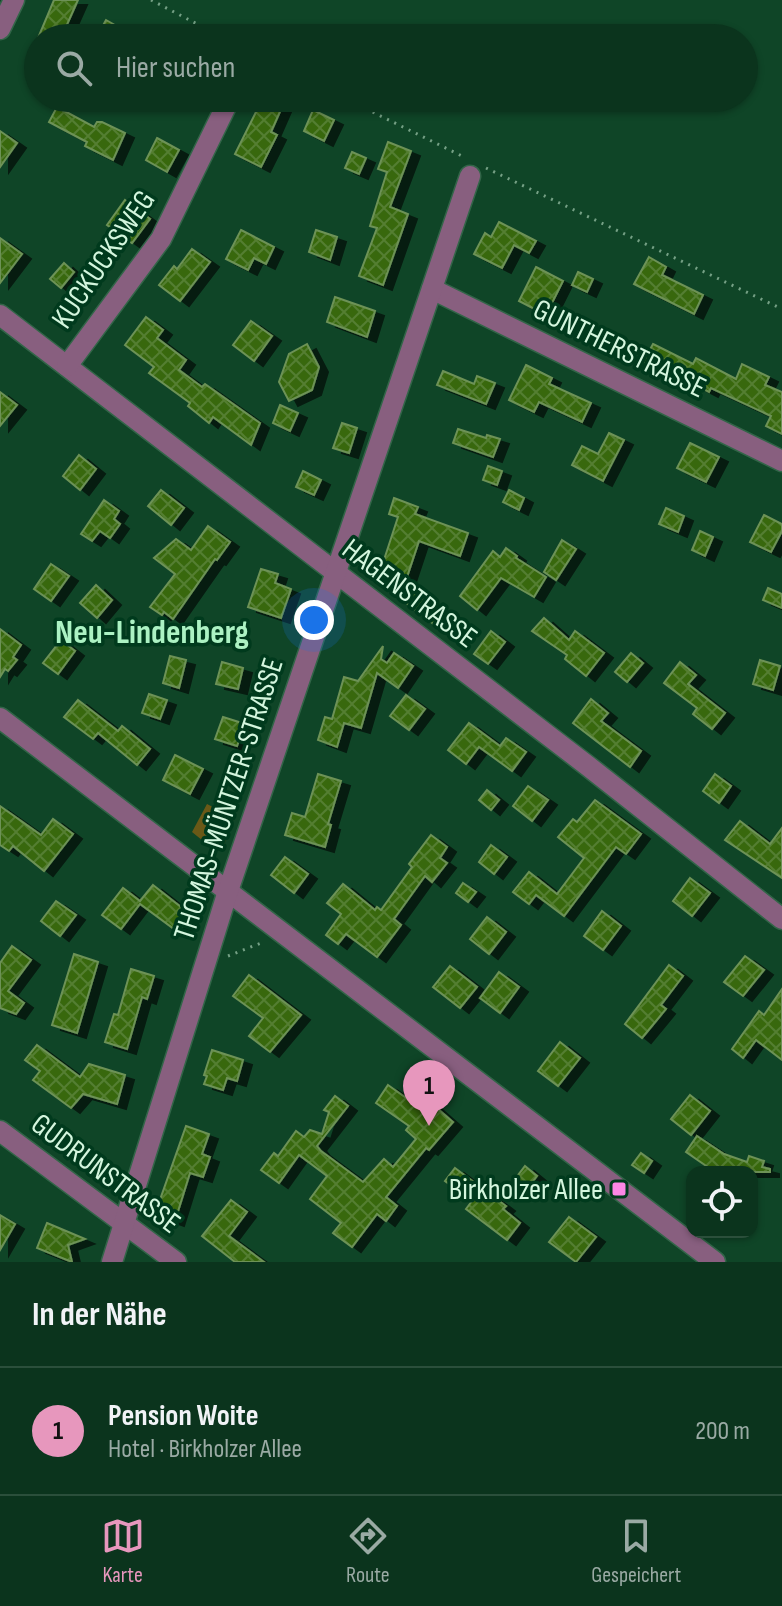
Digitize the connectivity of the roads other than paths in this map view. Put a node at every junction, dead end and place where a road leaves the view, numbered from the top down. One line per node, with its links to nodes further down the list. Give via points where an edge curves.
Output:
1 (14, 0): 2 (street)
2 (0, 29)
3 (223, 112): 7 (street, KUCKUCKSWEG, via 161,239)
4 (470, 176): 5 (street, THOMAS-MÜNTZER-STRASSE)
5 (432, 289): 8 (street, GUNTHERSTRASSE); 9 (street, THOMAS-MÜNTZER-STRASSE)
6 (0, 315): 7 (street, HAGENSTRASSE)
7 (67, 366): 9 (street, HAGENSTRASSE)
8 (782, 461)
9 (335, 573): 11 (street, THOMAS-MÜNTZER-STRASSE); 12 (street, HAGENSTRASSE)
10 (0, 718): 11 (street)
11 (228, 891): 14 (street, THOMAS-MÜNTZER-STRASSE); 17 (street)
12 (782, 919)
13 (0, 1131): 14 (street, GUDRUNSTRASSE)
14 (125, 1224): 15 (street, THOMAS-MÜNTZER-STRASSE); 16 (street, GUDRUNSTRASSE)
15 (112, 1262)
16 (176, 1262)
17 (715, 1262)

